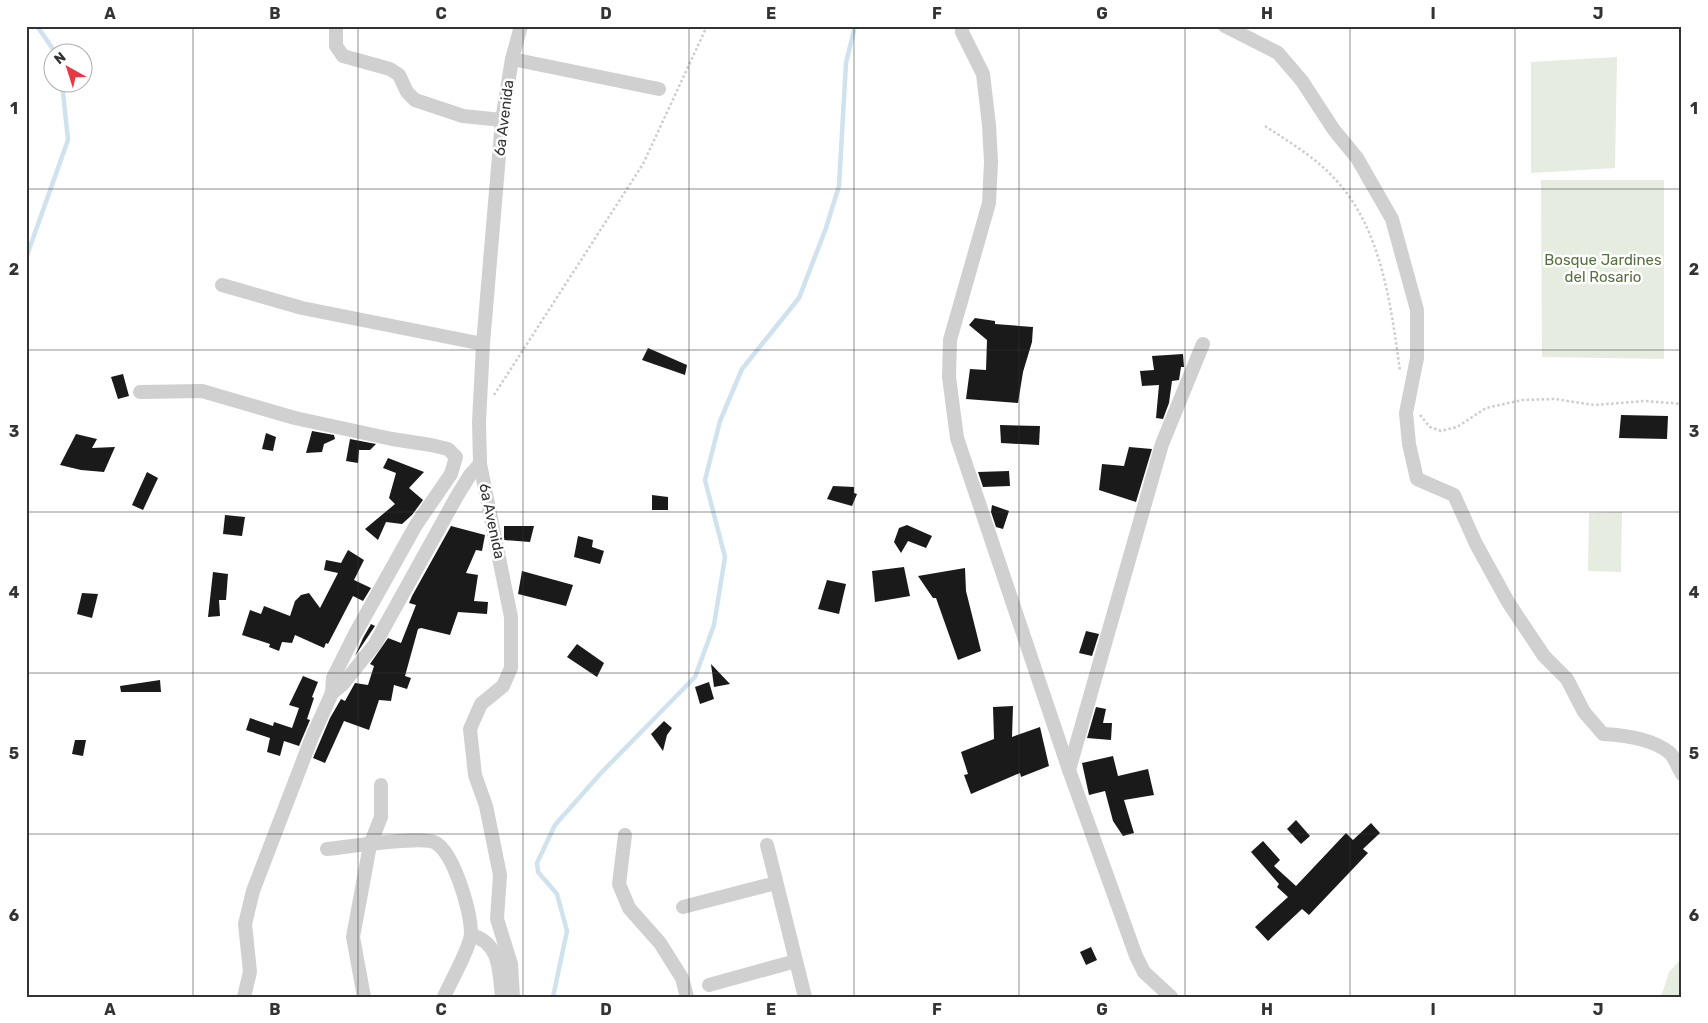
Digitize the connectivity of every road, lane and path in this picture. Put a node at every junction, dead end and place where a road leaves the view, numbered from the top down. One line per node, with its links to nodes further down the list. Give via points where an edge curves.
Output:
1 (336, 26): 8 (street, via 336,46 343,56 390,69 399,75 415,100 463,116)
2 (521, 26): 6 (street, 6a Avenida)
3 (707, 26): 17 (path, via 643,164)
4 (962, 26): 22 (street, via 983,74 989,124 989,203 950,340 952,408 957,438)
5 (1225, 26): 16 (street, via 1278,53 1357,158 1392,218 1417,310 1417,358)
6 (512, 59): 7 (street); 8 (street, 6a Avenida)
7 (659, 89)
8 (502, 120): 11 (street, 6a Avenida)
9 (1265, 126): 13 (path, via 1302,150 1335,179 1362,218 1377,255 1388,296)
10 (222, 285): 11 (street, via 302,308)
11 (483, 344): 17 (street, 6a Avenida)
12 (1203, 344): 22 (street, via 1162,444)
13 (1400, 374)
14 (140, 392): 19 (street, via 202,391 295,418 392,440 431,444 448,449 456,457)
15 (1682, 404): 16 (path, via 1645,401 1594,405 1555,398 1522,400 1486,408 1457,427 1441,431 1430,427 1418,414)
16 (1406, 414): 23 (street, via 1417,479 1454,495 1508,602 1544,656 1567,679 1584,712 1603,734 1627,736 1671,754)
17 (480, 417): 18 (street, 6a Avenida)
18 (480, 464): 20 (street); 38 (street, 6a Avenida, via 511,617 511,668 503,686 481,704 470,729 475,775 486,806 500,875 497,919 511,964)
19 (451, 474): 20 (street); 21 (street, via 416,525 360,626 333,678)
20 (470, 475): 21 (street, via 375,644)
21 (332, 693): 34 (street, via 253,891 245,924 250,972)
22 (1069, 770): 41 (street, via 1136,956 1144,972)
23 (1682, 772)
24 (381, 785): 27 (street, via 380,817)
25 (625, 835): 39 (street, via 619,884 629,908 660,943 682,978)
26 (767, 845): 29 (street)
27 (370, 846): 28 (street); 31 (street, via 420,840 436,843 446,854 463,889); 35 (street, via 353,938)
28 (327, 849)
29 (776, 882): 30 (street); 32 (street)
30 (683, 907)
31 (471, 935): 36 (street); 37 (street, via 483,938 498,962)
32 (796, 961): 33 (street); 40 (street)
33 (708, 985)
34 (244, 997)
35 (364, 997)
36 (444, 997)
37 (502, 997)
38 (513, 997)
39 (687, 997)
40 (805, 997)
41 (1171, 997)

